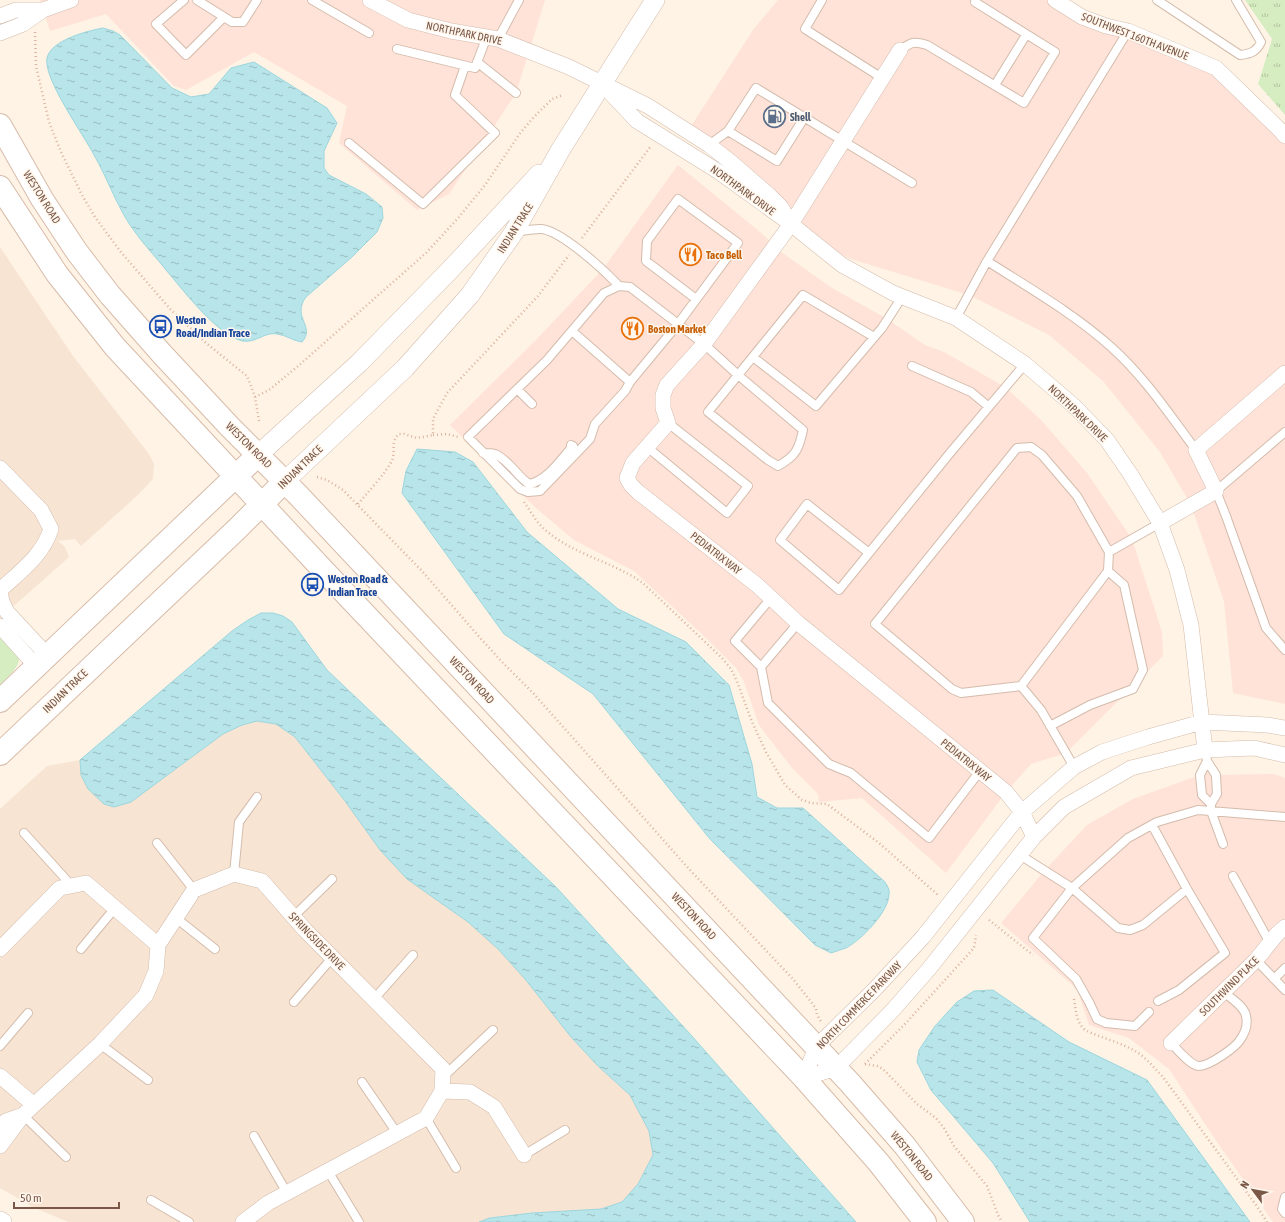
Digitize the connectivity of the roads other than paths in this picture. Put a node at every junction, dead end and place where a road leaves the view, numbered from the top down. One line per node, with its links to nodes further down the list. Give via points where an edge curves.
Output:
1 (71, 0): 15 (street)
2 (184, 0): 17 (lane, via 156,24 186,55)
3 (197, 0): 14 (lane)
4 (257, 0): 17 (lane, via 243,22 232,22)
5 (312, 0): 20 (lane)
6 (370, 0): 22 (street, NORTHPARK DRIVE, via 408,20 451,31)
7 (519, 0): 22 (lane)
8 (655, 0): 28 (street, INDIAN TRACE)
9 (822, 0): 27 (lane, via 804,29)
10 (1157, 0): 11 (lane, via 1240,55 1250,54 1258,49 1261,42)
11 (1236, 0)
12 (1057, 1): 18 (street, SOUTHWEST 160TH AVENUE, via 1082,17)
13 (975, 2): 21 (lane)
14 (208, 3): 17 (lane)
15 (43, 10): 16 (street, via 16,10); 19 (street, via 22,24)
16 (0, 16)
17 (224, 17)
18 (1128, 31): 34 (street, SOUTHWEST 160TH AVENUE, via 1216,68); 43 (lane)
19 (0, 33)
20 (369, 33)
21 (1026, 35): 29 (lane); 29 (lane, via 1056,52 1040,78 1024,103)
22 (493, 37): 25 (lane); 28 (street, NORTHPARK DRIVE, via 569,67)
23 (397, 49): 26 (lane)
24 (900, 50): 27 (street); 29 (lane, via 916,42 927,45)
25 (477, 62): 26 (lane, via 475,68); 30 (lane)
26 (465, 66): 36 (lane, via 455,95 495,133 423,204)
27 (882, 78): 35 (street)
28 (602, 84): 37 (street, NORTHPARK DRIVE, via 648,106); 38 (street, INDIAN TRACE); 41 (street, NORTHPARK DRIVE, via 637,121 719,172)
29 (995, 85)
30 (516, 93)
31 (804, 118): 33 (lane, via 777,160); 33 (lane, via 756,88); 35 (lane)
32 (0, 125): 69 (main road, WESTON ROAD, via 42,199 77,252 162,354)
33 (728, 131): 37 (lane)
34 (1285, 136)
35 (843, 140): 39 (lane); 41 (street)
36 (349, 143)
37 (709, 145): 41 (street, NORTHPARK DRIVE, via 770,196 781,207)
38 (561, 149): 42 (street, INDIAN TRACE); 69 (street, INDIAN TRACE, via 449,271 364,357)
39 (912, 183)
40 (0, 187): 71 (main road, via 57,274 96,324)
41 (791, 224): 45 (street, NORTHPARK DRIVE, via 842,264); 51 (street)
42 (514, 232): 44 (lane, via 540,229 556,233 603,269); 72 (street, INDIAN TRACE, via 470,295 405,368)
43 (987, 261): 47 (lane); 67 (lane, via 1068,313 1111,347 1150,387)
44 (619, 286): 48 (lane, via 630,287); 49 (lane, via 604,293)
45 (902, 297): 47 (street, NORTHPARK DRIVE); 50 (lane)
46 (696, 299): 46 (lane, via 738,243 678,199 647,241 646,261); 48 (lane)
47 (956, 318): 53 (street, NORTHPARK DRIVE)
48 (678, 324): 51 (lane); 57 (lane)
49 (572, 331): 57 (lane); 58 (lane)
50 (874, 337): 52 (lane, via 804,295); 52 (lane, via 816,406)
51 (704, 344): 56 (lane); 61 (street, via 667,385 662,395)
52 (753, 357): 56 (lane)
53 (1025, 364): 60 (lane); 75 (street, NORTHPARK DRIVE, via 1074,406 1107,440)
54 (912, 366): 60 (lane, via 971,392)
55 (1285, 373): 67 (street)
56 (738, 376): 63 (lane, via 708,412); 63 (lane, via 760,397 803,430 800,446 789,459 778,466)
57 (630, 382): 68 (lane, via 625,391 594,424 590,439 540,491 528,492 520,489)
58 (517, 389): 59 (lane); 68 (lane, via 465,439)
59 (532, 404)
60 (989, 408): 77 (lane)
61 (668, 423): 66 (street, PEDIATRIX WAY); 66 (lane, via 748,486 727,512)
62 (738, 424): 63 (lane)
63 (732, 431)
64 (1285, 432): 73 (lane)
65 (571, 445): 68 (lane, via 573,446 547,474 529,484 501,457)
66 (647, 447): 80 (street, PEDIATRIX WAY, via 634,463 627,478 631,485)
67 (1196, 450): 73 (street)
68 (483, 453)
69 (258, 454): 71 (main road, INDIAN TRACE); 72 (main road, WESTON ROAD)
70 (0, 468): 79 (street, via 42,510 51,529 36,556)
71 (235, 476): 74 (main road); 84 (main road, INDIAN TRACE)
72 (285, 481): 74 (main road, INDIAN TRACE); 138 (main road, WESTON ROAD)
73 (1216, 491): 75 (street); 83 (lane, via 1266,628)
74 (262, 504): 91 (main road, INDIAN TRACE); 141 (main road)
75 (1160, 524): 76 (lane); 88 (street, NORTHPARK DRIVE, via 1177,570 1191,625)
76 (1109, 552): 78 (lane); 86 (lane, via 1077,496 1042,454 1031,446 1017,448 875,624 952,689 961,693)
77 (869, 553): 77 (lane, via 807,504 780,540 840,590)
78 (1108, 571): 86 (lane); 89 (lane, via 1124,585 1143,670 1133,689 1090,705)
79 (0, 590): 84 (street, via 7,612)
80 (772, 598): 81 (street, PEDIATRIX WAY); 85 (lane, via 735,641)
81 (798, 623): 85 (lane); 95 (street, PEDIATRIX WAY)
82 (0, 626): 84 (street)
83 (1285, 650)
84 (42, 660): 87 (main road, INDIAN TRACE)
85 (761, 667): 95 (lane, via 768,703 829,764 851,773 929,838)
86 (1021, 686): 89 (lane, via 1041,710)
87 (0, 701)
88 (1202, 722): 90 (street, NORTH COMMERCE PARKWAY); 93 (street, NORTHPARK DRIVE); 94 (street, NORTH COMMERCE PARKWAY, via 1102,752)
89 (1050, 726): 94 (lane)
90 (1285, 728)
91 (0, 754)
92 (1285, 755): 93 (street, via 1254,748)
93 (1206, 756): 97 (lane, via 1216,775 1217,794); 97 (lane, via 1200,775 1202,795); 102 (street, via 1131,768 1064,807)
94 (1074, 767): 98 (street, NORTH COMMERCE PARKWAY)
95 (980, 771): 98 (street, PEDIATRIX WAY, via 1006,792)
96 (257, 797): 106 (lane, via 239,822)
97 (1211, 808): 99 (lane); 100 (lane); 104 (lane)
98 (1022, 812): 102 (street, PEDIATRIX WAY); 138 (street, NORTH COMMERCE PARKWAY, via 923,937)
99 (1285, 816)
100 (1152, 825): 110 (lane, via 1128,838); 111 (lane)
101 (24, 833): 109 (lane)
102 (1034, 837): 105 (street)
103 (157, 843): 112 (lane)
104 (1223, 844)
105 (1020, 855): 110 (lane); 139 (street, via 928,970)
106 (234, 874): 112 (street); 114 (street, SPRINGSIDE DRIVE, via 262,881)
107 (1233, 876): 117 (lane)
108 (332, 878): 114 (lane)
109 (72, 886): 113 (street, via 86,883); 119 (street, via 60,888)
110 (1072, 888): 111 (lane, via 1118,928 1130,930 1143,925); 132 (lane, via 1033,938 1076,979 1096,1019 1106,1023 1135,1026)
111 (1187, 889): 130 (lane, via 1225,953 1179,990)
112 (194, 890): 115 (street)
113 (115, 908): 118 (street); 120 (lane)
114 (293, 917): 123 (street, SPRINGSIDE DRIVE)
115 (176, 918): 118 (street); 121 (lane)
116 (1285, 926): 117 (street, SOUTHWIND PLACE)
117 (1270, 943): 124 (street, SOUTHWIND PLACE)
118 (158, 945): 136 (street, via 156,971 146,995)
119 (0, 949)
120 (81, 949)
121 (215, 949)
122 (413, 955): 129 (lane)
123 (332, 958): 129 (street, SPRINGSIDE DRIVE); 131 (lane)
124 (1256, 960): 126 (lane); 128 (street, SOUTHWIND PLACE)
125 (1285, 968): 126 (lane)
126 (1274, 979): 127 (lane)
127 (1285, 990)
128 (1223, 992): 135 (street, SOUTHWIND PLACE); 135 (lane, via 1239,1005 1246,1015 1247,1025 1240,1040 1213,1063 1199,1066 1191,1063)
129 (374, 999): 144 (street, SPRINGSIDE DRIVE, via 443,1069)
130 (1158, 1001)
131 (294, 1002)
132 (1149, 1012)
133 (28, 1013): 137 (lane)
134 (493, 1030): 144 (lane)
135 (1171, 1043)
136 (100, 1044): 142 (lane); 145 (street)
137 (0, 1046)
138 (816, 1047): 139 (main road, WESTON ROAD); 141 (street, NORTH COMMERCE PARKWAY)
139 (836, 1068): 141 (street); 165 (main road, WESTON ROAD, via 905,1146)
140 (0, 1076): 145 (street)
141 (804, 1078): 164 (main road, via 879,1163)
142 (148, 1080)
143 (362, 1082): 150 (lane)
144 (442, 1084): 147 (street); 153 (street, via 470,1092 494,1107)
145 (34, 1105): 146 (street)
146 (23, 1115): 148 (street, via 6,1121); 152 (street); 154 (lane)
147 (426, 1118): 150 (street); 155 (lane)
148 (0, 1127)
149 (565, 1130): 153 (lane)
150 (397, 1134): 156 (street)
151 (254, 1136): 157 (lane)
152 (0, 1146)
153 (524, 1155)
154 (66, 1157)
155 (456, 1168)
156 (328, 1170): 157 (street); 163 (lane)
157 (287, 1193): 162 (street)
158 (1285, 1197): 160 (lane, via 1282,1209)
159 (151, 1200): 161 (lane)
160 (1285, 1213)
161 (189, 1222)
162 (243, 1222)
163 (359, 1222)
164 (925, 1222)
165 (963, 1222)

